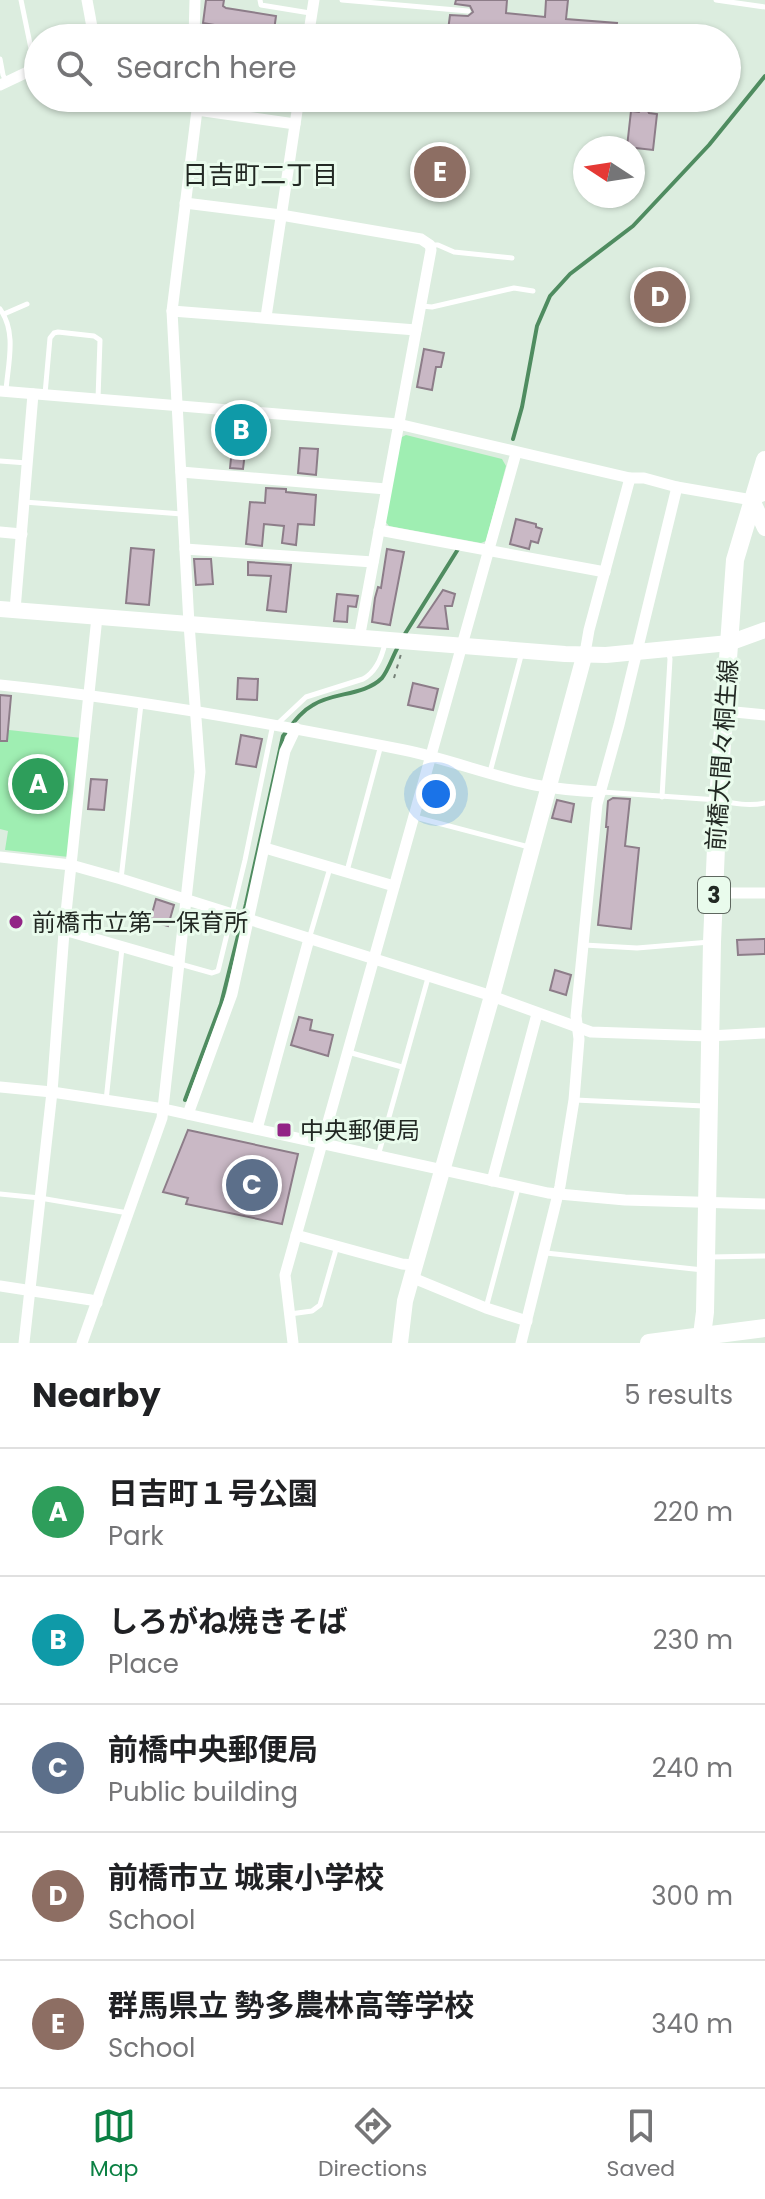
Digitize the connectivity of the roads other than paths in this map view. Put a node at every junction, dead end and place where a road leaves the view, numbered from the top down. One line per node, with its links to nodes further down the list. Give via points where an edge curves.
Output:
1 (21, 0): 11 (lane)
2 (87, 0): 12 (street)
3 (195, 0): 13 (street)
4 (260, 0): 10 (lane, via 261,5)
5 (314, 0): 10 (street)
6 (342, 0): 9 (lane)
7 (716, 0): 8 (lane)
8 (765, 7)
9 (468, 11)
10 (312, 13): 14 (street)
11 (26, 24)
12 (91, 24)
13 (194, 24)
14 (310, 24)
15 (0, 59): 17 (lane)
16 (24, 74): 17 (street)
17 (4, 84)
18 (195, 112): 22 (street)
19 (236, 112): 21 (street)
20 (297, 112): 21 (street)
21 (295, 124): 23 (street)
22 (185, 203): 23 (street); 29 (street)
23 (281, 215): 24 (street, via 421,239); 31 (street)
24 (430, 245): 25 (lane); 28 (street)
25 (512, 258)
26 (533, 291): 28 (lane, via 518,288)
27 (27, 304): 30 (lane)
28 (421, 306): 32 (street)
29 (172, 311): 31 (street); 36 (street)
30 (2, 312): 33 (lane, via 10,334)
31 (266, 317): 32 (street)
32 (416, 330): 37 (street)
33 (3, 391): 34 (street)
34 (39, 394): 35 (street); 35 (lane, via 50,338 58,332 100,340); 41 (street)
35 (98, 399): 36 (street)
36 (177, 405): 37 (street); 42 (street)
37 (398, 424): 38 (street); 45 (street)
38 (516, 453): 43 (street); 54 (street)
39 (765, 460): 46 (main road, 前橋大間々桐生線 / 3)
40 (0, 461): 41 (lane)
41 (27, 463): 47 (street)
42 (181, 472): 45 (street); 48 (street)
43 (630, 478): 44 (street); 56 (street)
44 (677, 487): 46 (street); 67 (street)
45 (386, 489): 50 (street)
46 (759, 498): 49 (street); 62 (main road, 前橋大間々桐生線 / 3, via 735,560)
47 (24, 502): 48 (lane); 52 (street)
48 (183, 514): 53 (street)
49 (765, 528)
50 (379, 530): 54 (street); 55 (street)
51 (0, 532): 52 (street)
52 (22, 534): 57 (street)
53 (185, 549): 55 (street); 59 (street)
54 (489, 550): 56 (street); 64 (street)
55 (373, 562): 61 (street)
56 (605, 572): 68 (street)
57 (8, 609): 58 (street)
58 (97, 617): 59 (street); 70 (street)
59 (189, 624): 61 (street); 73 (street)
60 (765, 630): 62 (street)
61 (359, 639): 63 (street)
62 (729, 643): 65 (street); 72 (main road, 前橋大間々桐生線 / 3)
63 (396, 644): 64 (street); 75 (lane, via 381,655 371,674 306,697)
64 (461, 646): 66 (street); 78 (street)
65 (668, 649): 67 (street); 82 (lane)
66 (522, 651): 68 (street); 79 (lane)
67 (637, 652): 68 (street); 81 (street)
68 (585, 653): 80 (street)
69 (0, 685): 70 (street)
70 (89, 694): 71 (street); 89 (street)
71 (141, 703): 73 (street); 92 (lane)
72 (726, 709): 74 (street); 83 (main road, 前橋大間々桐生線 / 3)
73 (196, 712): 75 (street); 96 (street, via 200,772)
74 (765, 715)
75 (278, 725): 76 (street); 97 (lane, via 271,734 245,860)
76 (295, 728): 77 (street); 87 (street, via 285,751)
77 (381, 745): 78 (street); 91 (lane)
78 (431, 756): 79 (street); 85 (street)
79 (490, 772): 80 (street)
80 (549, 786): 81 (street); 86 (street)
81 (601, 792): 82 (lane); 101 (street)
82 (662, 797): 83 (lane)
83 (718, 800): 84 (lane); 94 (main road, 前橋大間々桐生線 / 3)
84 (765, 803)
85 (414, 817): 86 (lane); 93 (street)
86 (531, 847): 106 (street)
87 (265, 848): 90 (street); 97 (street)
88 (0, 857): 89 (street)
89 (71, 865): 92 (street); 98 (street)
90 (330, 867): 91 (street); 99 (lane)
91 (346, 872): 93 (street)
92 (121, 879): 96 (street)
93 (394, 886): 103 (street)
94 (715, 893): 95 (street); 100 (main road, 前橋大間々桐生線 / 3)
95 (765, 893)
96 (186, 900): 97 (street); 104 (street)
97 (240, 917): 99 (street); 104 (lane, via 218,971); 119 (street, via 232,994)
98 (64, 932): 102 (street); 114 (street)
99 (309, 939): 103 (street); 120 (street)
100 (712, 942): 101 (lane, via 637,948); 110 (main road, 前橋大間々桐生線 / 3)
101 (583, 945): 108 (street)
102 (123, 947): 104 (street); 116 (lane)
103 (373, 958): 105 (street); 111 (street)
104 (179, 963): 118 (street)
105 (428, 977): 106 (street); 112 (lane)
106 (492, 996): 107 (street); 123 (street)
107 (537, 1014): 108 (street); 124 (street)
108 (577, 1027): 110 (street, via 598,1033); 115 (street)
109 (765, 1033): 110 (street)
110 (709, 1036): 117 (main road, 前橋大間々桐生線 / 3)
111 (347, 1052): 112 (lane); 121 (street)
112 (402, 1067): 122 (lane)
113 (0, 1087): 114 (street)
114 (52, 1092): 116 (street); 128 (street)
115 (574, 1100): 117 (lane); 127 (street)
116 (106, 1101): 118 (street)
117 (708, 1106): 129 (main road, 前橋大間々桐生線 / 3)
118 (164, 1109): 119 (street); 131 (street)
119 (188, 1114): 120 (street)
120 (257, 1129): 121 (street)
121 (322, 1143): 122 (street); 132 (street)
122 (378, 1156): 123 (street)
123 (441, 1168): 124 (street); 137 (street)
124 (492, 1181): 125 (street)
125 (518, 1187): 127 (street); 141 (lane)
126 (0, 1194): 128 (lane)
127 (557, 1194): 129 (street); 134 (street)
128 (40, 1198): 131 (lane); 139 (street)
129 (706, 1203): 130 (street); 136 (main road, 前橋大間々桐生線 / 3)
130 (765, 1204)
131 (128, 1213): 140 (street)
132 (296, 1235): 133 (street); 142 (street, via 285,1280)
133 (337, 1246): 137 (street); 142 (lane, via 320,1305)
134 (545, 1253): 136 (lane); 143 (street)
135 (765, 1256): 136 (lane)
136 (704, 1264): 145 (main road, 前橋大間々桐生線 / 3)
137 (413, 1270): 141 (street, via 418,1280); 149 (street)
138 (0, 1286): 139 (street)
139 (31, 1290): 140 (street); 146 (street)
140 (97, 1303): 147 (street)
141 (486, 1308): 143 (street)
142 (289, 1314): 148 (street)
143 (527, 1321): 150 (street)
144 (765, 1328): 145 (main road)
145 (701, 1339): 151 (main road)
146 (24, 1343)
147 (82, 1343)
148 (293, 1343)
149 (400, 1343)
150 (521, 1343)
151 (649, 1343)

